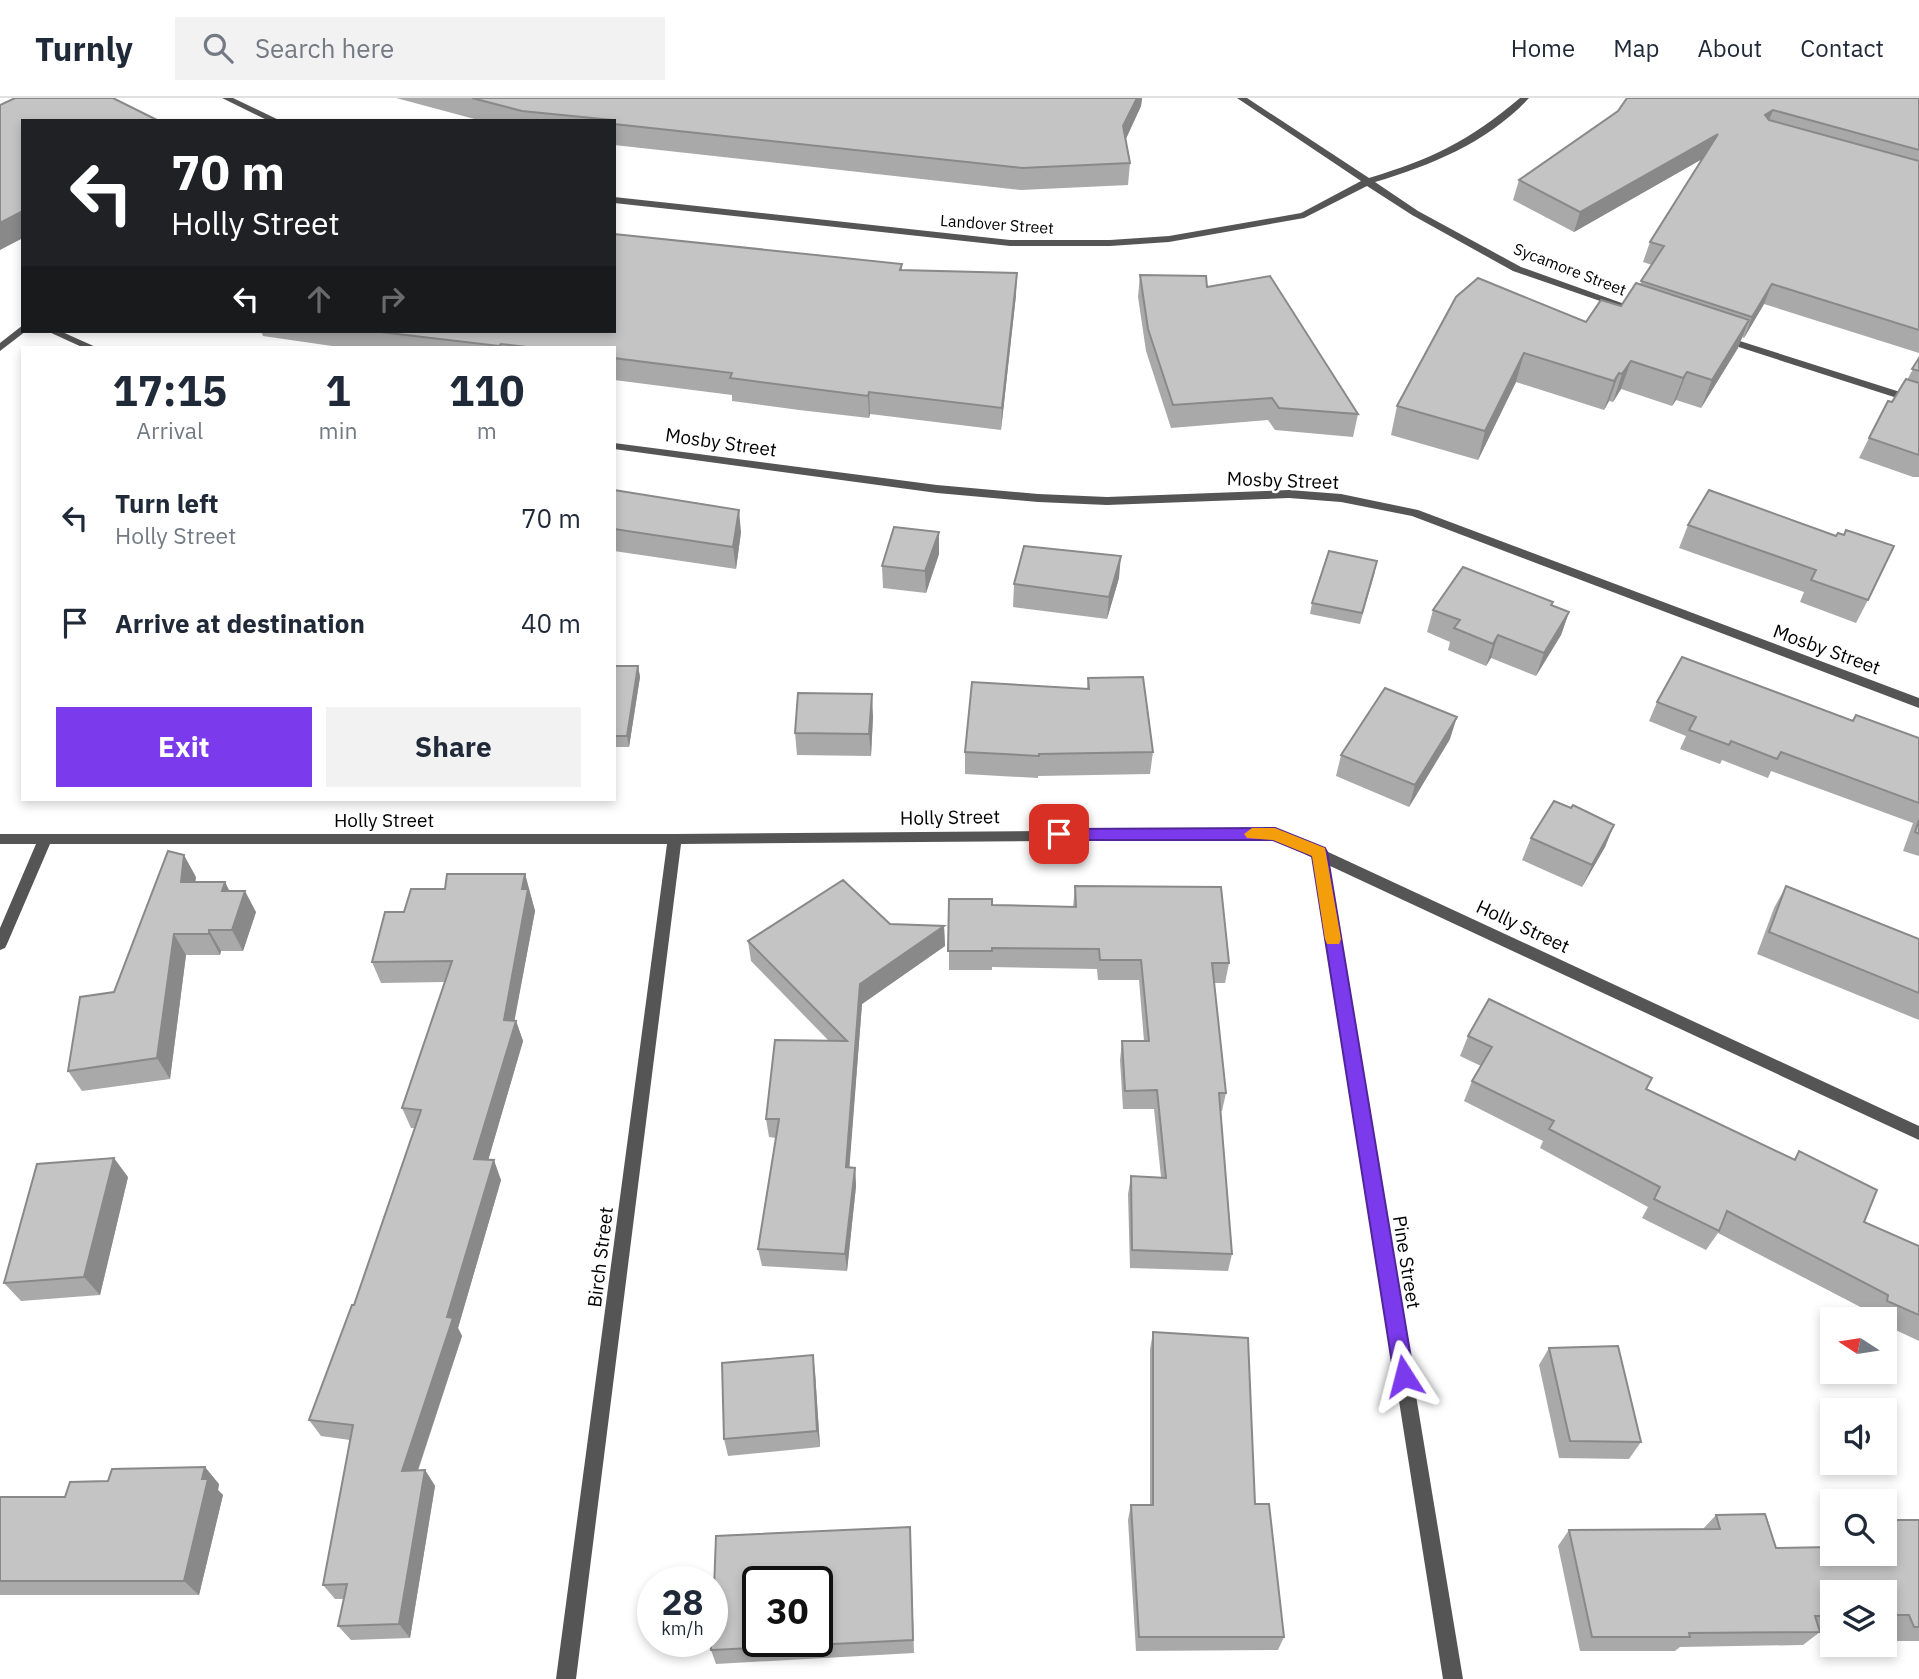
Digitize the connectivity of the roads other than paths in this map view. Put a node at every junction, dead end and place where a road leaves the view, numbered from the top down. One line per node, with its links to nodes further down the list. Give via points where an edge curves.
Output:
1 (226, 98): 4 (street)
2 (1241, 98): 5 (street, Sycamore Street)
3 (1525, 98): 5 (street, Landover Street, via 1463,144 1420,165)
4 (273, 119)
5 (1369, 181): 6 (street, Landover Street, via 1304,215 1169,239 1110,243 943,237); 7 (street, Sycamore Street, via 1415,213 1517,269)
6 (616, 200)
7 (1644, 313)
8 (21, 330): 12 (street)
9 (57, 333): 11 (street)
10 (1709, 334): 13 (street)
11 (88, 346)
12 (0, 348)
13 (1919, 402)
14 (616, 446): 15 (street, Mosby Street, via 1038,498 1107,501 1265,494 1341,498 1414,513)
15 (1919, 702)
16 (0, 839): 18 (street, Holly Street)
17 (675, 839): 18 (street, Holly Street); 19 (street, Holly Street, via 1275,834); 22 (street, Birch Street)
18 (45, 840): 20 (street)
19 (1319, 852): 21 (street, Holly Street); 23 (street, Pine Street)
20 (0, 944)
21 (1919, 1133)
22 (566, 1679)
23 (1453, 1679)

